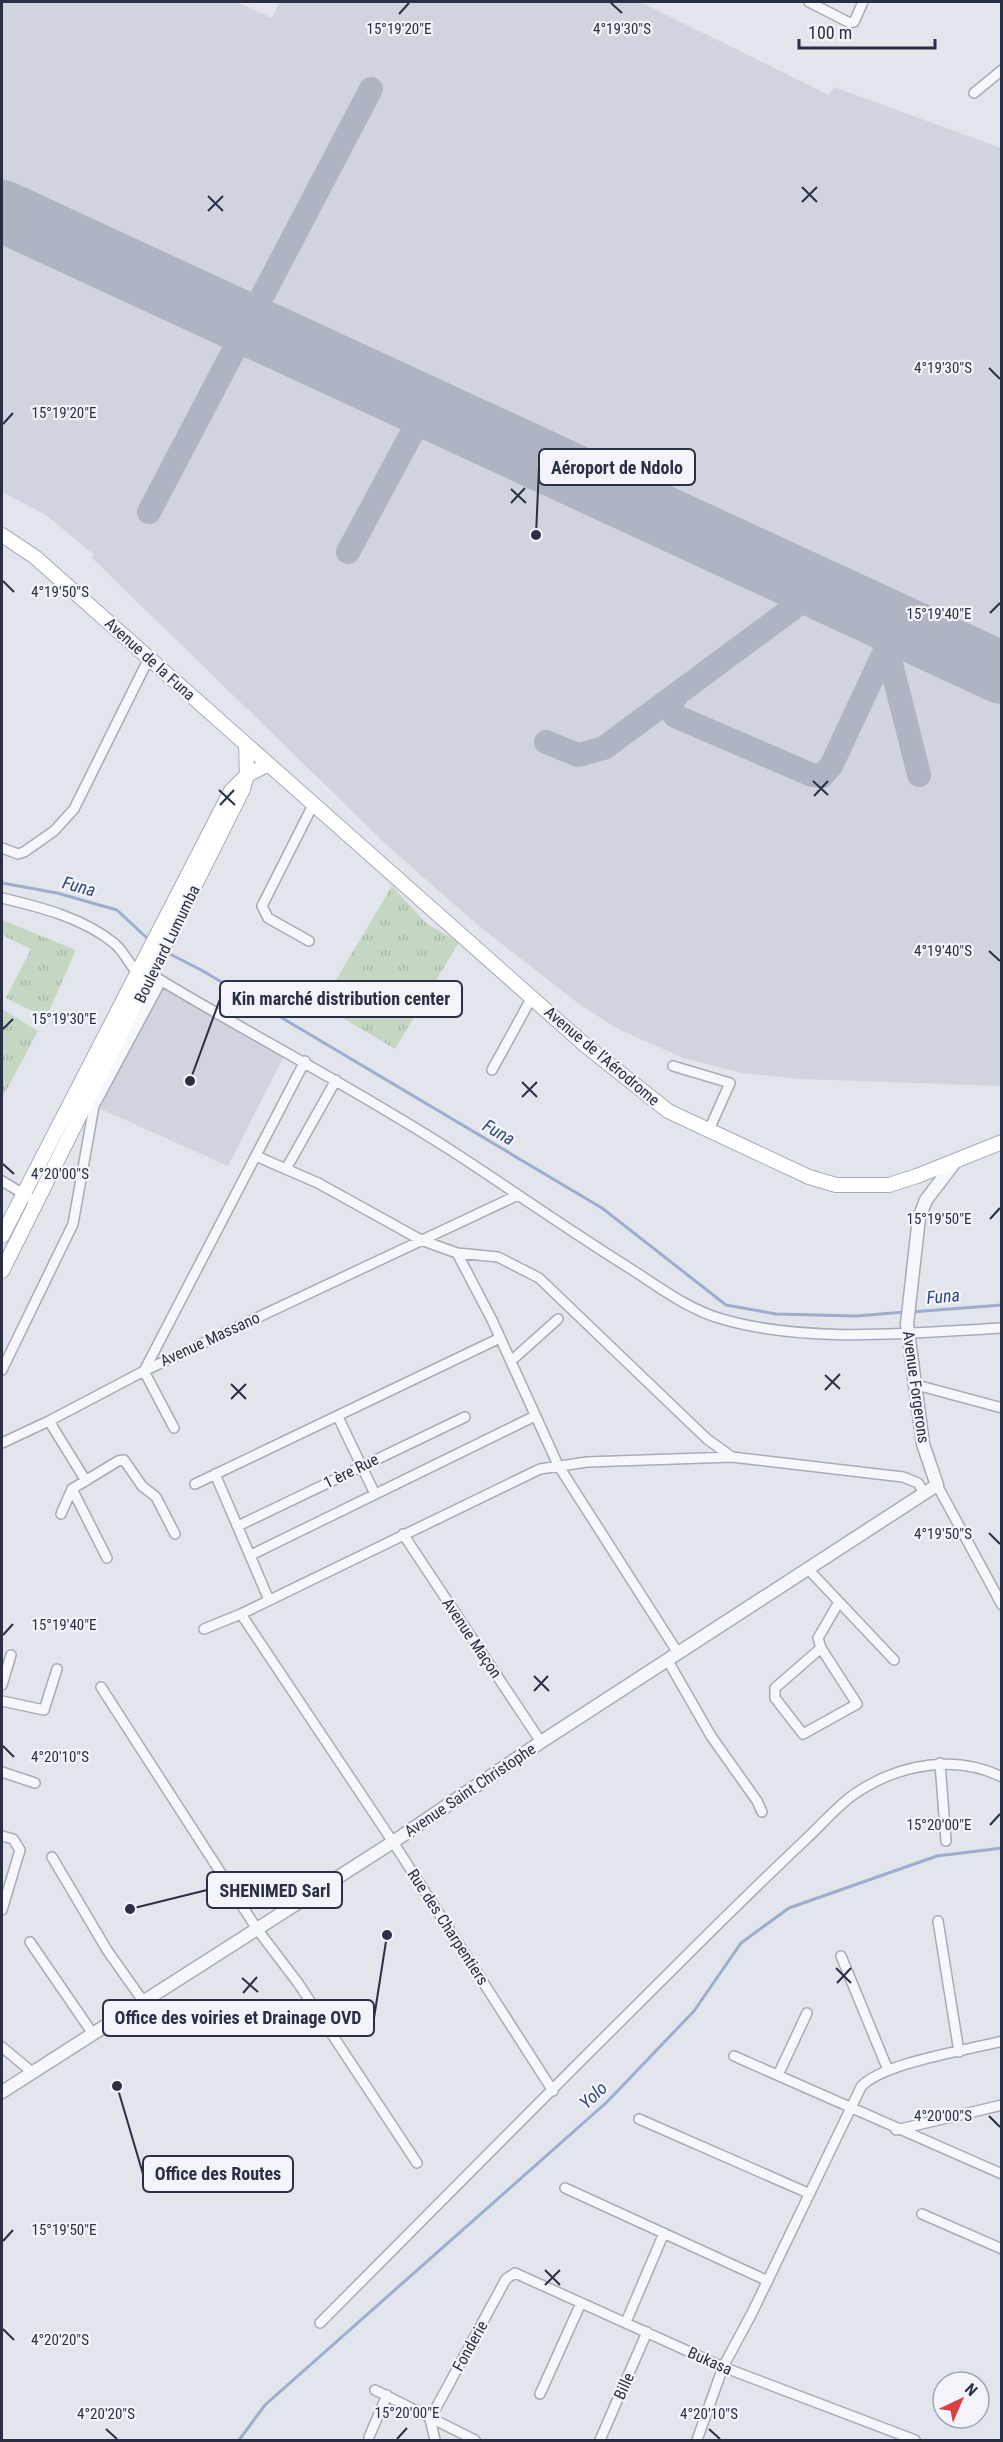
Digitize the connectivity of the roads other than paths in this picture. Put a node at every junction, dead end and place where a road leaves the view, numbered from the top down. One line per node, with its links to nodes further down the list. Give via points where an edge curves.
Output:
1 (809, 2): 2 (street, via 850,23)
2 (863, 2)
3 (1002, 70): 4 (street)
4 (974, 93)
5 (2, 535): 6 (main road, Avenue de la Funa, via 35,557)
6 (149, 658): 7 (main road, Avenue de la Funa); 14 (street, via 74,809 54,831 24,852 18,854)
7 (235, 735): 8 (main road, Avenue de la Funa); 12 (main road)
8 (246, 746): 9 (main road, Avenue de la Funa); 10 (main road)
9 (267, 765): 10 (main road, Boulevard Lumumba); 11 (main road, Avenue de l’Aérodrome)
10 (247, 775): 12 (main road, Boulevard Lumumba)
11 (280, 776): 12 (main road, via 260,777); 13 (main road, Avenue de l’Aérodrome)
12 (239, 787): 17 (main road, Boulevard Lumumba, via 160,944)
13 (314, 803): 16 (street, via 262,906 268,918); 18 (main road, Avenue de l’Aérodrome)
14 (2, 848)
15 (2, 898): 17 (street, via 73,919)
16 (309, 941)
17 (151, 970): 19 (street); 29 (main road, Boulevard Lumumba); 31 (main road, Boulevard Lumumba); 41 (street, via 94,1106 73,1224)
18 (532, 997): 21 (street); 23 (main road, Avenue de l’Aérodrome, via 641,1092)
19 (305, 1061): 22 (street); 25 (street)
20 (673, 1066): 23 (street, via 730,1083)
21 (492, 1070)
22 (336, 1080): 27 (street); 30 (street)
23 (708, 1132): 26 (main road, Avenue de l’Aérodrome, via 836,1185 889,1185)
24 (1002, 1142): 26 (main road, Avenue de l’Aérodrome)
25 (256, 1156): 27 (street); 42 (street)
26 (955, 1162): 38 (street, Avenue Forgerons, via 926,1200 919,1218)
27 (286, 1169): 33 (street, via 386,1218)
28 (2, 1181): 29 (street)
29 (23, 1194): 31 (street); 32 (main road, Boulevard Lumumba)
30 (518, 1195): 33 (street, Avenue Massano); 38 (street, via 664,1290 720,1319 753,1327 847,1335)
31 (37, 1202): 35 (main road, Boulevard Lumumba)
32 (2, 1236)
33 (421, 1240): 34 (street); 42 (street, Avenue Massano)
34 (457, 1253): 39 (street); 51 (street, via 498,1257 539,1278 707,1439)
35 (2, 1271)
36 (558, 1319): 40 (street)
37 (1002, 1328): 38 (street)
38 (907, 1329): 43 (street, Avenue Forgerons)
39 (500, 1338): 40 (street); 47 (street)
40 (511, 1361): 45 (street)
41 (2, 1370)
42 (144, 1371): 48 (street, Avenue Massano); 49 (street)
43 (913, 1384): 44 (street); 57 (street, Avenue Forgerons, via 923,1444)
44 (1002, 1408)
45 (535, 1416): 52 (street); 60 (street)
46 (465, 1417): 53 (street, 1 ère Rue)
47 (338, 1418): 53 (street); 54 (street)
48 (49, 1421): 50 (street, Avenue Massano); 55 (street)
49 (174, 1428)
50 (2, 1443)
51 (732, 1456): 52 (street); 59 (street, via 903,1477 918,1484)
52 (558, 1465): 64 (street, via 540,1469); 74 (street)
53 (363, 1466): 60 (street); 62 (street, 1 ère Rue)
54 (215, 1474): 56 (street); 62 (street)
55 (86, 1481): 58 (street); 63 (street, via 124,1460 142,1486 156,1497)
56 (195, 1484)
57 (937, 1485): 59 (street, Avenue Saint Christophe); 70 (street, Avenue Forgerons)
58 (72, 1489): 61 (street); 66 (street)
59 (924, 1493): 67 (street, Avenue Saint Christophe)
60 (375, 1494): 65 (street)
61 (61, 1514)
62 (238, 1526): 65 (street)
63 (175, 1534)
64 (403, 1534): 68 (street); 82 (street, Avenue Maçon)
65 (251, 1555): 68 (street)
66 (107, 1558)
67 (808, 1569): 69 (street); 74 (street, Avenue Saint Christophe)
68 (269, 1600): 71 (street)
69 (839, 1602): 73 (street, via 818,1638); 76 (street)
70 (1002, 1605)
71 (241, 1614): 72 (street); 90 (street, Rue des Charpentiers)
72 (204, 1629)
73 (821, 1648): 73 (street, via 857,1704 803,1734 775,1698 775,1688)
74 (678, 1653): 77 (street, Avenue Saint Christophe)
75 (11, 1655): 79 (street)
76 (894, 1660)
77 (668, 1661): 82 (street, Avenue Saint Christophe); 87 (street, via 711,1736)
78 (57, 1669): 81 (street, via 44,1710)
79 (2, 1685)
80 (101, 1687): 94 (street)
81 (2, 1703)
82 (541, 1742): 90 (street, Avenue Saint Christophe)
83 (940, 1763): 85 (street, via 985,1769); 89 (street); 107 (street, via 883,1778 858,1791 835,1810)
84 (2, 1772): 86 (street)
85 (1002, 1777)
86 (35, 1783)
87 (762, 1812)
88 (2, 1836): 92 (street, via 13,1839 20,1850)
89 (946, 1841)
90 (393, 1842): 94 (street, Avenue Saint Christophe); 107 (street, Rue des Charpentiers)
91 (52, 1857): 97 (street, via 107,1950)
92 (2, 1910)
93 (938, 1921): 102 (street)
94 (257, 1929): 97 (street, Avenue Saint Christophe); 113 (street, via 298,1983)
95 (30, 1942): 99 (street)
96 (841, 1956): 104 (street)
97 (143, 2001): 99 (street, Avenue Saint Christophe)
98 (807, 2013): 106 (street)
99 (93, 2034): 105 (street, Avenue Saint Christophe)
100 (1002, 2041): 102 (street)
101 (2, 2047): 105 (street)
102 (959, 2052): 104 (street)
103 (734, 2056): 106 (street)
104 (888, 2070): 110 (street, via 868,2079)
105 (32, 2072): 108 (street, Avenue Saint Christophe)
106 (778, 2075): 110 (street)
107 (553, 2091): 124 (street, via 447,2192)
108 (2, 2092)
109 (1002, 2105): 112 (street)
110 (849, 2107): 112 (street); 116 (street)
111 (639, 2119): 116 (street)
112 (896, 2130): 114 (street)
113 (417, 2163)
114 (1002, 2174)
115 (565, 2188): 118 (street)
116 (808, 2193): 121 (street)
117 (922, 2214): 119 (street)
118 (664, 2233): 121 (street); 123 (street)
119 (1002, 2249)
120 (510, 2274): 122 (street, Bukasa); 130 (street, Fonderie)
121 (768, 2281): 126 (street)
122 (581, 2302): 123 (street, Bukasa); 128 (street)
123 (626, 2322): 125 (street, Bukasa)
124 (320, 2323)
125 (648, 2332): 126 (street, Bukasa); 134 (street, Bille)
126 (723, 2367): 135 (street); 136 (street, Bukasa)
127 (375, 2390): 129 (street)
128 (540, 2394)
129 (387, 2395): 130 (street); 131 (street)
130 (430, 2419): 132 (street); 133 (street)
131 (369, 2437)
132 (435, 2440)
133 (475, 2440)
134 (600, 2440)
135 (699, 2440)
136 (915, 2440)

